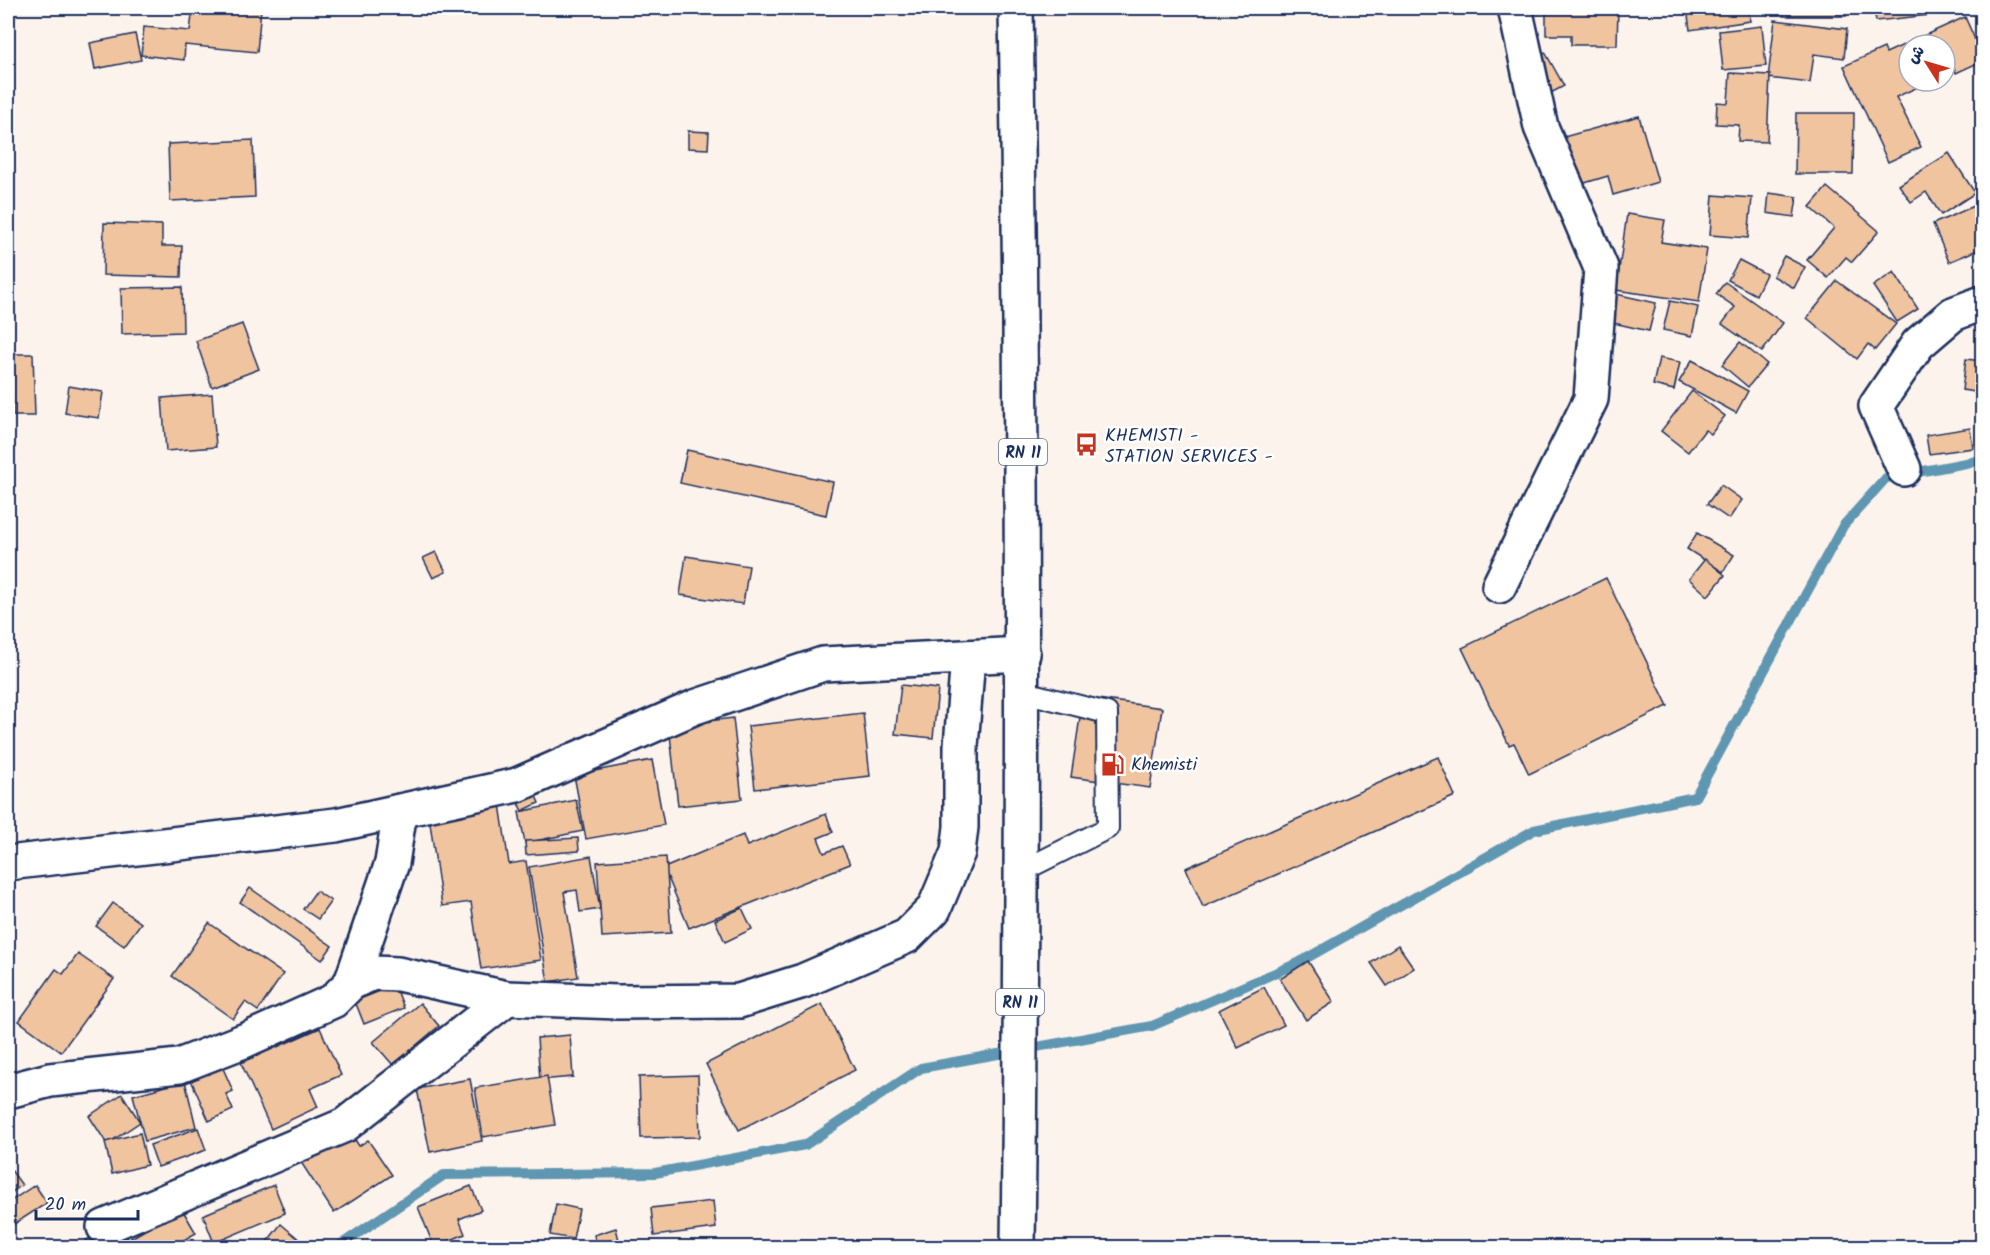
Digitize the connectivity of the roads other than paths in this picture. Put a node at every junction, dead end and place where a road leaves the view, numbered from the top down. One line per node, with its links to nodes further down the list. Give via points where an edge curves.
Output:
1 (1016, 8): 6 (street, RN 11)
2 (1515, 8): 5 (street, via 1541,127 1601,268 1591,399)
3 (1983, 303): 4 (street, via 1953,314 1918,344 1876,406)
4 (1904, 469)
5 (1499, 586)
6 (1023, 654): 7 (street); 8 (street, RN 11)
7 (968, 657): 9 (street, via 823,664 695,707 517,785); 13 (street, via 957,852 934,909 907,936 803,981 739,1001)
8 (1024, 692): 11 (street, RN 11); 11 (lane, via 1107,713 1108,828)
9 (400, 811): 10 (street, via 336,825); 12 (street, via 392,863)
10 (8, 863)
11 (1021, 884): 16 (street, RN 11)
12 (351, 983): 13 (street, via 373,973 398,974); 14 (street, via 333,1001 179,1066 50,1080)
13 (507, 998): 15 (street, via 345,1125)
14 (8, 1091)
15 (104, 1227)
16 (1018, 1248)

